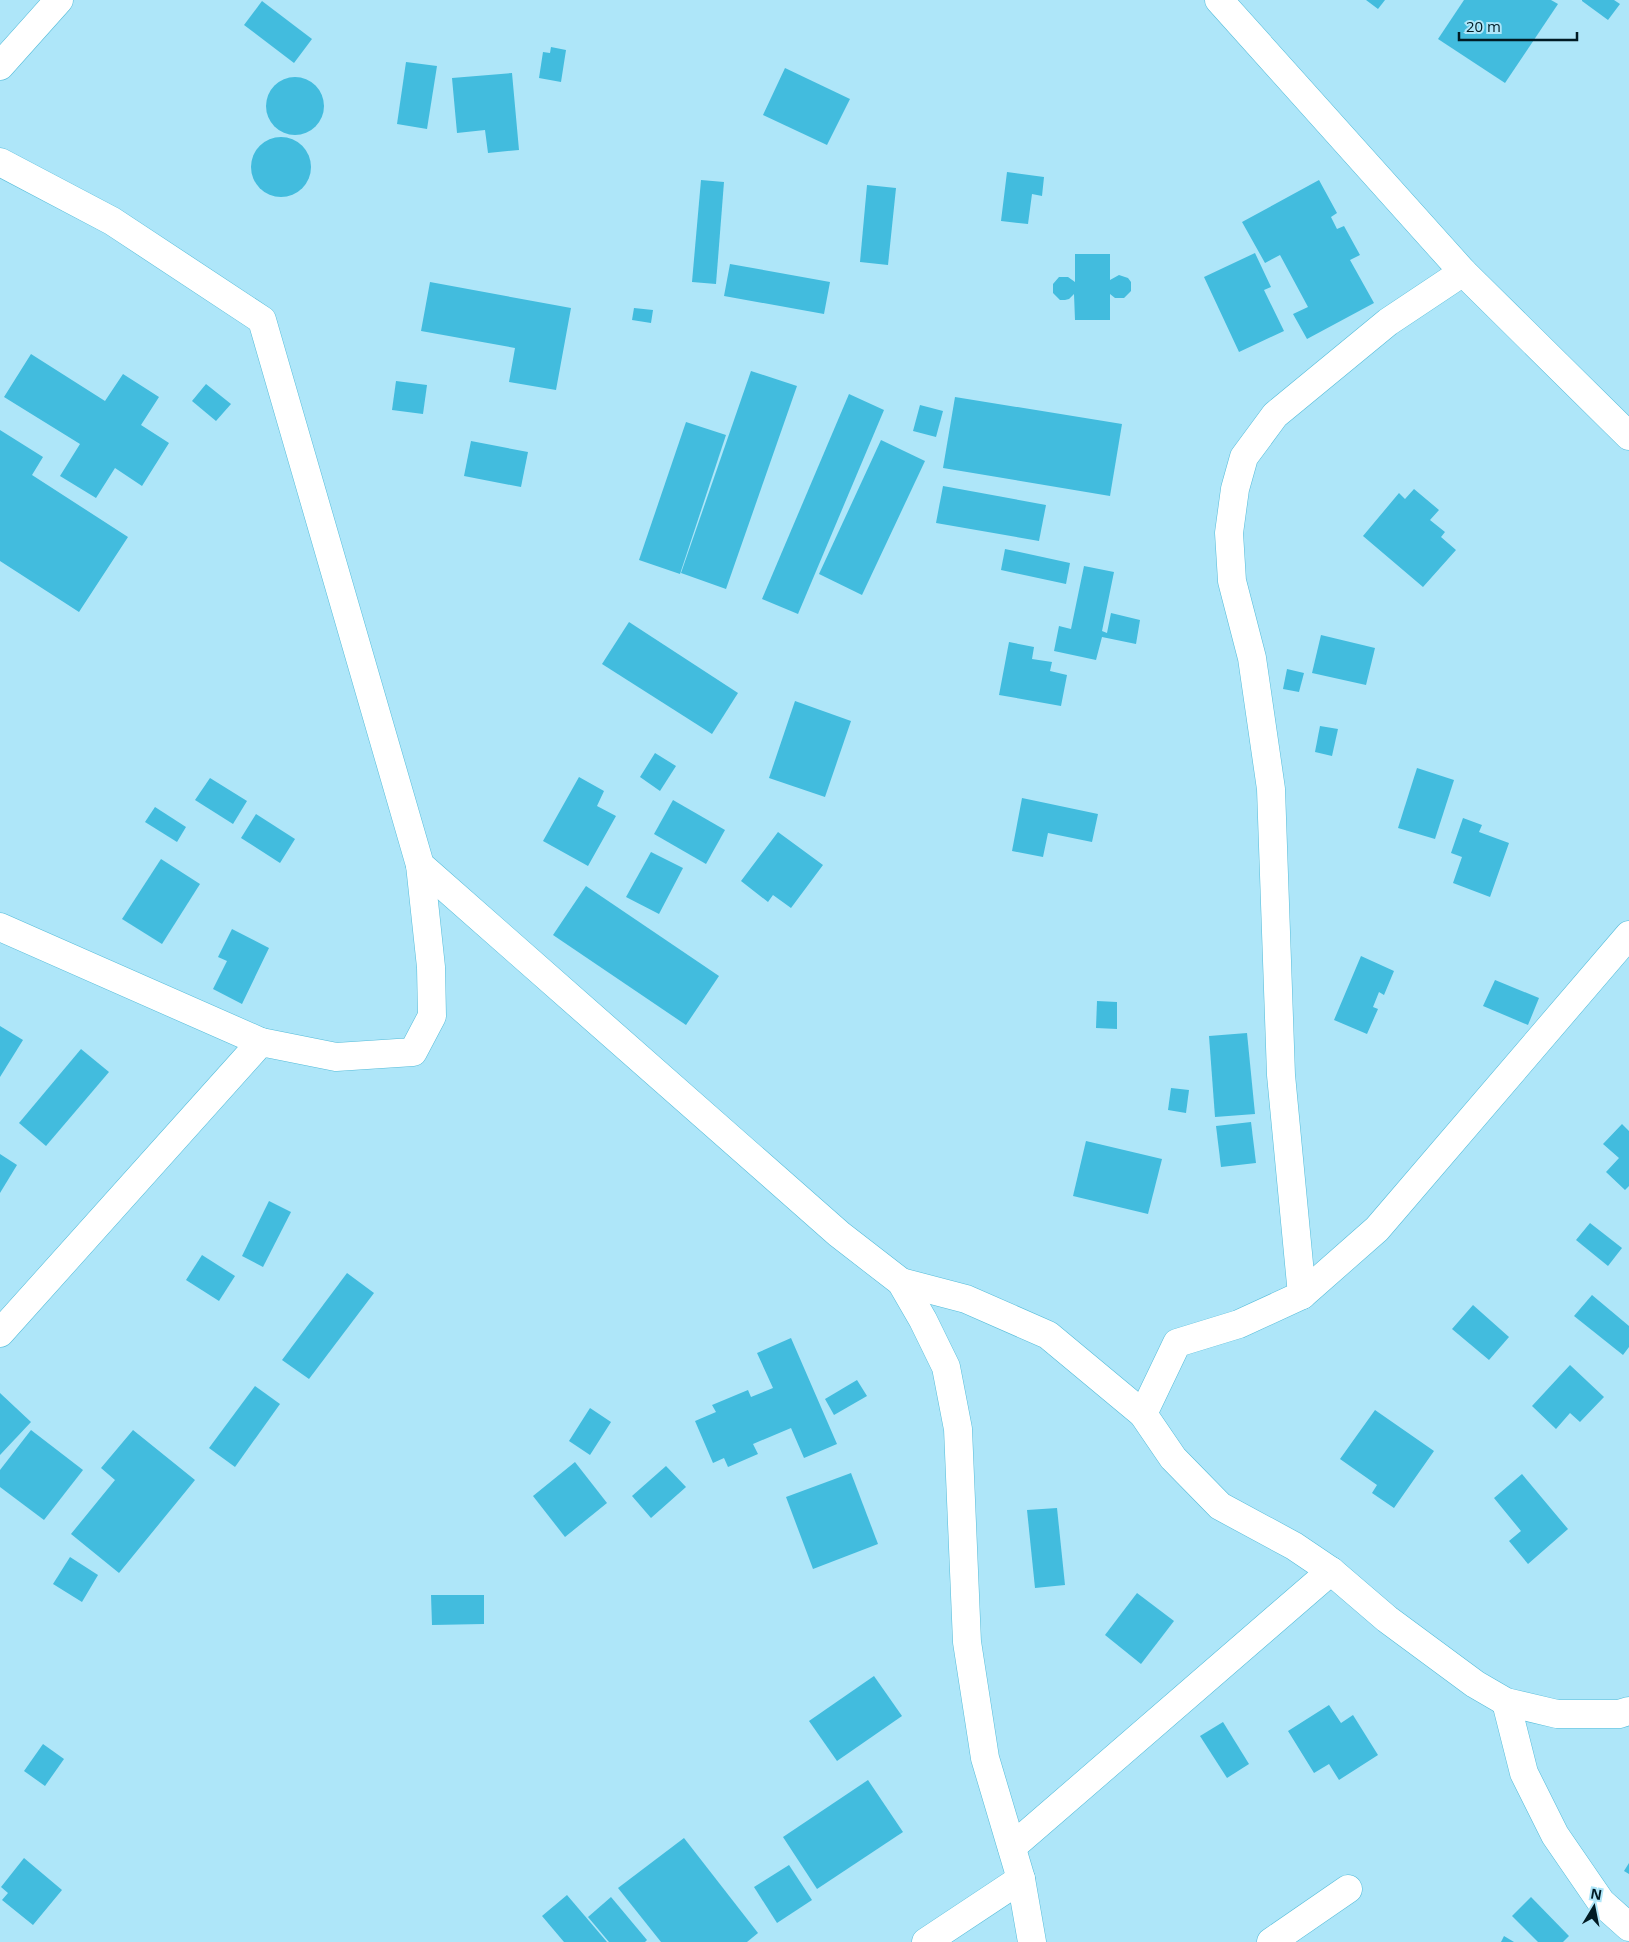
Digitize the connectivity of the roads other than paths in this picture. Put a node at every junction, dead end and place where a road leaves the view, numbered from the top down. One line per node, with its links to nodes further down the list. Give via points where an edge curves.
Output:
1 (60, 0): 3 (street)
2 (1219, 0): 5 (street)
3 (0, 66)
4 (0, 162): 7 (street, via 112,221 262,320)
5 (1463, 272): 6 (street); 12 (street, via 1388,322 1275,416 1244,457 1235,489 1229,533 1232,581 1252,658 1271,790 1281,1075)
6 (1629, 436)
7 (420, 865): 10 (street, via 431,967 432,1016 413,1052 336,1057); 11 (street, via 839,1234)
8 (0, 927): 10 (street)
9 (1629, 936): 12 (street, via 1377,1229)
10 (261, 1042): 13 (street)
11 (901, 1282): 14 (street, via 966,1299 1048,1334); 18 (street, via 924,1320 948,1376 958,1430 967,1642 985,1758)
12 (1302, 1296): 14 (street, via 1239,1324 1178,1343)
13 (0, 1333)
14 (1143, 1414): 15 (street, via 1173,1458 1220,1506)
15 (1331, 1570): 16 (street, via 1387,1619 1475,1684); 18 (street)
16 (1506, 1702): 17 (street, via 1558,1714 1619,1714); 21 (street, via 1524,1773 1555,1835 1602,1902)
17 (1629, 1711)
18 (1012, 1847): 19 (street)
19 (1021, 1879): 22 (street); 23 (street)
20 (1348, 1889): 24 (street)
21 (1629, 1928)
22 (926, 1942)
23 (1032, 1942)
24 (1271, 1942)

